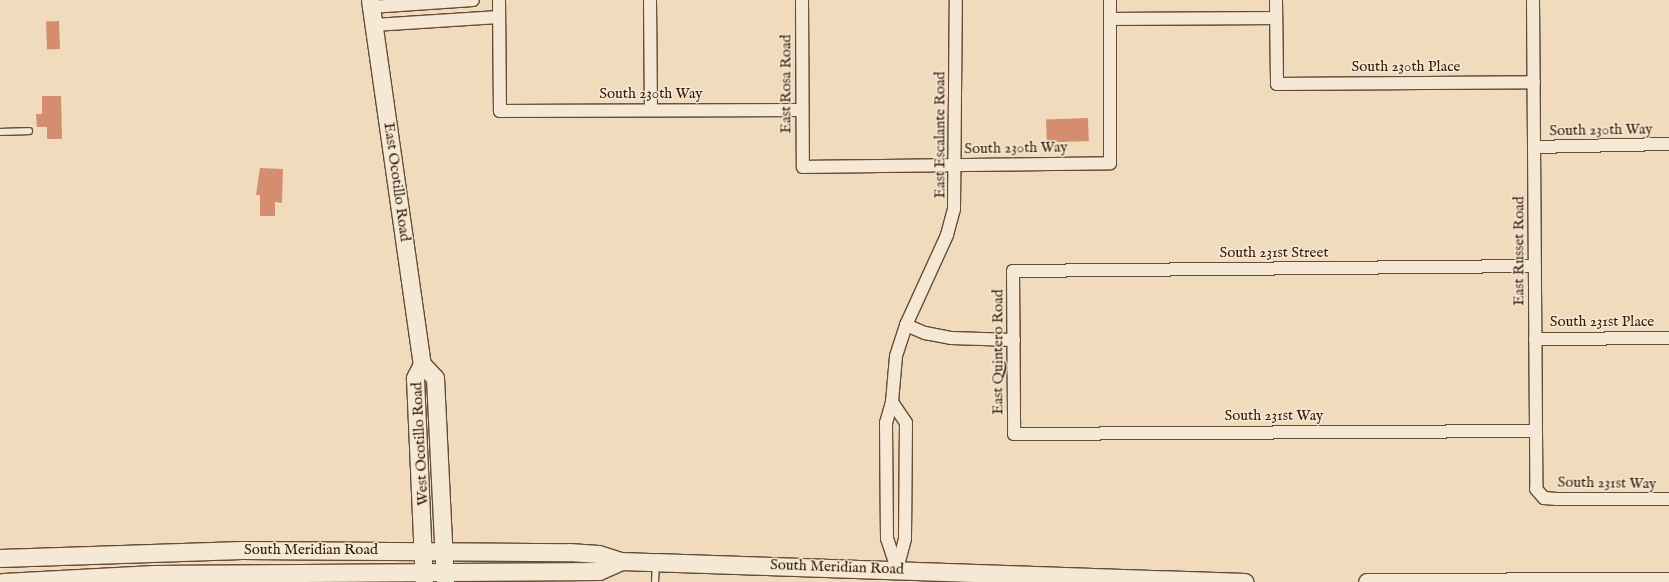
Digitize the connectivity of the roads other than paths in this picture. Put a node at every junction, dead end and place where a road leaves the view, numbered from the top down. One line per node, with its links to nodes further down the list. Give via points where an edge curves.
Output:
1 (473, 0): 9 (street)
2 (499, 0): 10 (street)
3 (650, 0): 15 (street)
4 (802, 0): 16 (street, East Rosa Road)
5 (956, 0): 21 (street, East Escalante Road)
6 (1110, 0): 12 (street)
7 (1276, 0): 11 (street)
8 (1533, 0): 14 (street, East Russet Road)
9 (371, 3): 13 (street, East Ocotillo Road)
10 (499, 17): 13 (street); 15 (street, South 230th Way, via 500,111)
11 (1276, 18): 12 (street); 14 (street, South 230th Place, via 1277,84)
12 (1110, 19): 21 (street, South 230th Way, via 1110,163)
13 (374, 25): 29 (street, East Ocotillo Road)
14 (1534, 82): 20 (street, East Russet Road)
15 (651, 110): 16 (street, South 230th Way)
16 (802, 110): 22 (street, East Rosa Road)
17 (28, 131): 18 (lane)
18 (0, 132)
19 (1669, 144): 20 (street, South 230th Way)
20 (1534, 147): 23 (street, East Russet Road)
21 (957, 164): 22 (street, South 230th Way); 25 (street, East Escalante Road, via 954,209 947,236)
22 (803, 167)
23 (1535, 266): 24 (street, South 231st Street); 27 (street, East Russet Road)
24 (1013, 271): 28 (street, East Quintero Road)
25 (906, 325): 28 (street, via 925,333 951,338); 30 (street, East Escalante Road, via 896,356)
26 (1669, 338): 27 (street, South 231st Place)
27 (1535, 339): 31 (street, East Russet Road)
28 (1014, 340): 32 (street, East Quintero Road)
29 (422, 364): 35 (street, West Ocotillo Road, via 415,378); 36 (street, West Ocotillo Road, via 435,378)
30 (892, 402): 40 (street, East Escalante Road, via 886,422 887,539); 40 (street, via 906,423 905,539)
31 (1535, 431): 32 (street, South 231st Way); 33 (street, East Russet Road, via 1536,489)
32 (1014, 434)
33 (1544, 498): 34 (street, South 231st Way)
34 (1669, 500)
35 (424, 550): 36 (street, South Meridian Road); 37 (street, South Meridian Road, via 242,550); 41 (street, West Ocotillo Road)
36 (445, 553): 38 (street, South Meridian Road, via 598,554); 42 (street, West Ocotillo Road)
37 (0, 558)
38 (621, 561): 39 (street, South Meridian Road); 42 (street, South Meridian Road, via 599,571)
39 (656, 561): 40 (street, South Meridian Road); 47 (lane)
40 (897, 569): 44 (street, South Meridian Road)
41 (424, 576): 42 (street, South Meridian Road); 43 (street, South Meridian Road)
42 (446, 576)
43 (75, 579): 46 (street, South Meridian Road)
44 (1161, 581): 48 (street, South Meridian Road)
45 (1669, 581): 50 (street)
46 (3, 582)
47 (656, 582)
48 (1245, 582)
49 (1367, 582): 50 (street)
50 (1576, 582)

